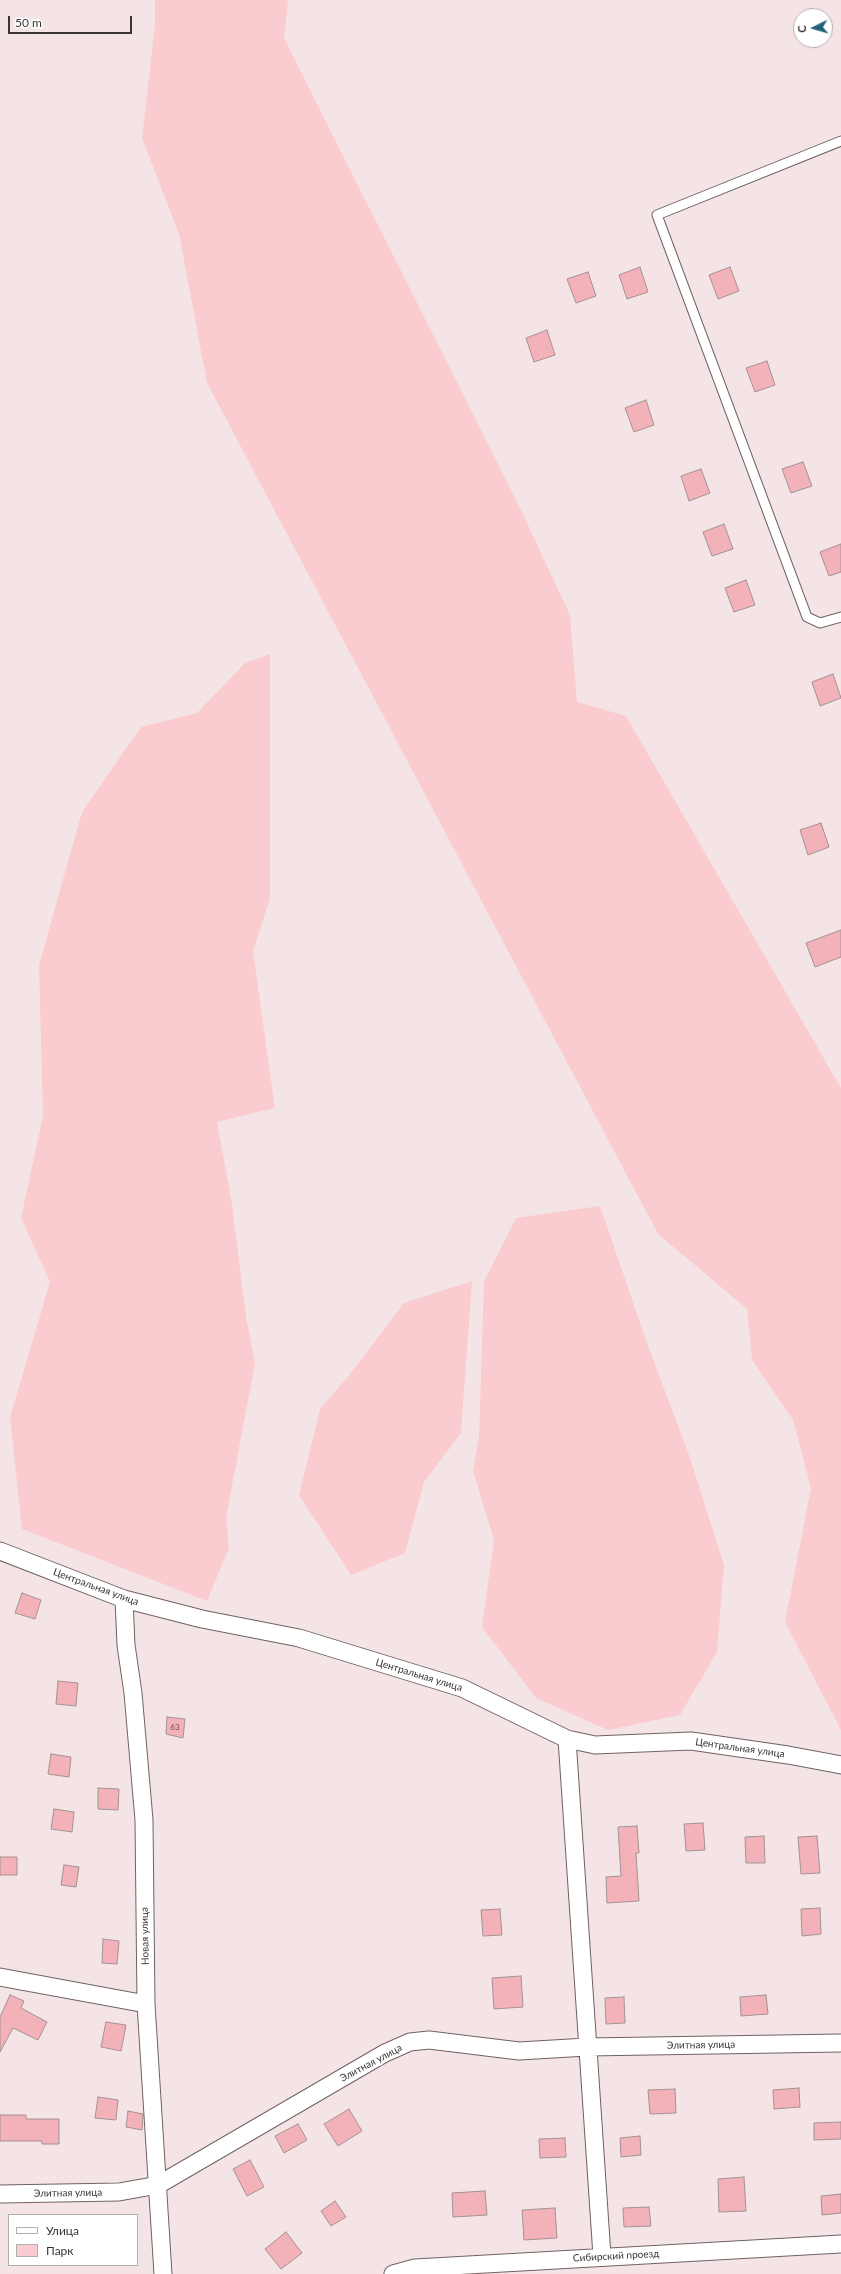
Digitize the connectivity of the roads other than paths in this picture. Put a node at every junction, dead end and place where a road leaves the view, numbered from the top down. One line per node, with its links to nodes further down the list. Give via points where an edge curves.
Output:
1 (841, 141): 2 (lane, via 657,215 807,618 820,623)
2 (841, 617)
3 (0, 1551): 4 (street, Центральная улица)
4 (124, 1599): 5 (street, Центральная улица, via 202,1619 299,1638 462,1688); 8 (street, Новая улица, via 126,1645 133,1693 144,1820)
5 (567, 1740): 6 (street, Центральная улица, via 595,1745 691,1741 788,1754); 10 (street)
6 (841, 1765)
7 (0, 1977): 8 (street)
8 (146, 2004): 11 (street, Новая улица)
9 (841, 2043): 10 (street, Элитная улица)
10 (587, 2047): 11 (street, Элитная улица, via 519,2051 429,2040 410,2042 385,2053); 14 (street)
11 (158, 2185): 12 (street, Элитная улица, via 119,2192); 15 (street, Новая улица)
12 (0, 2194)
13 (841, 2244): 14 (street, Сибирский проезд)
14 (602, 2256): 16 (street, Сибирский проезд, via 414,2268)
15 (163, 2274)
16 (393, 2274)

